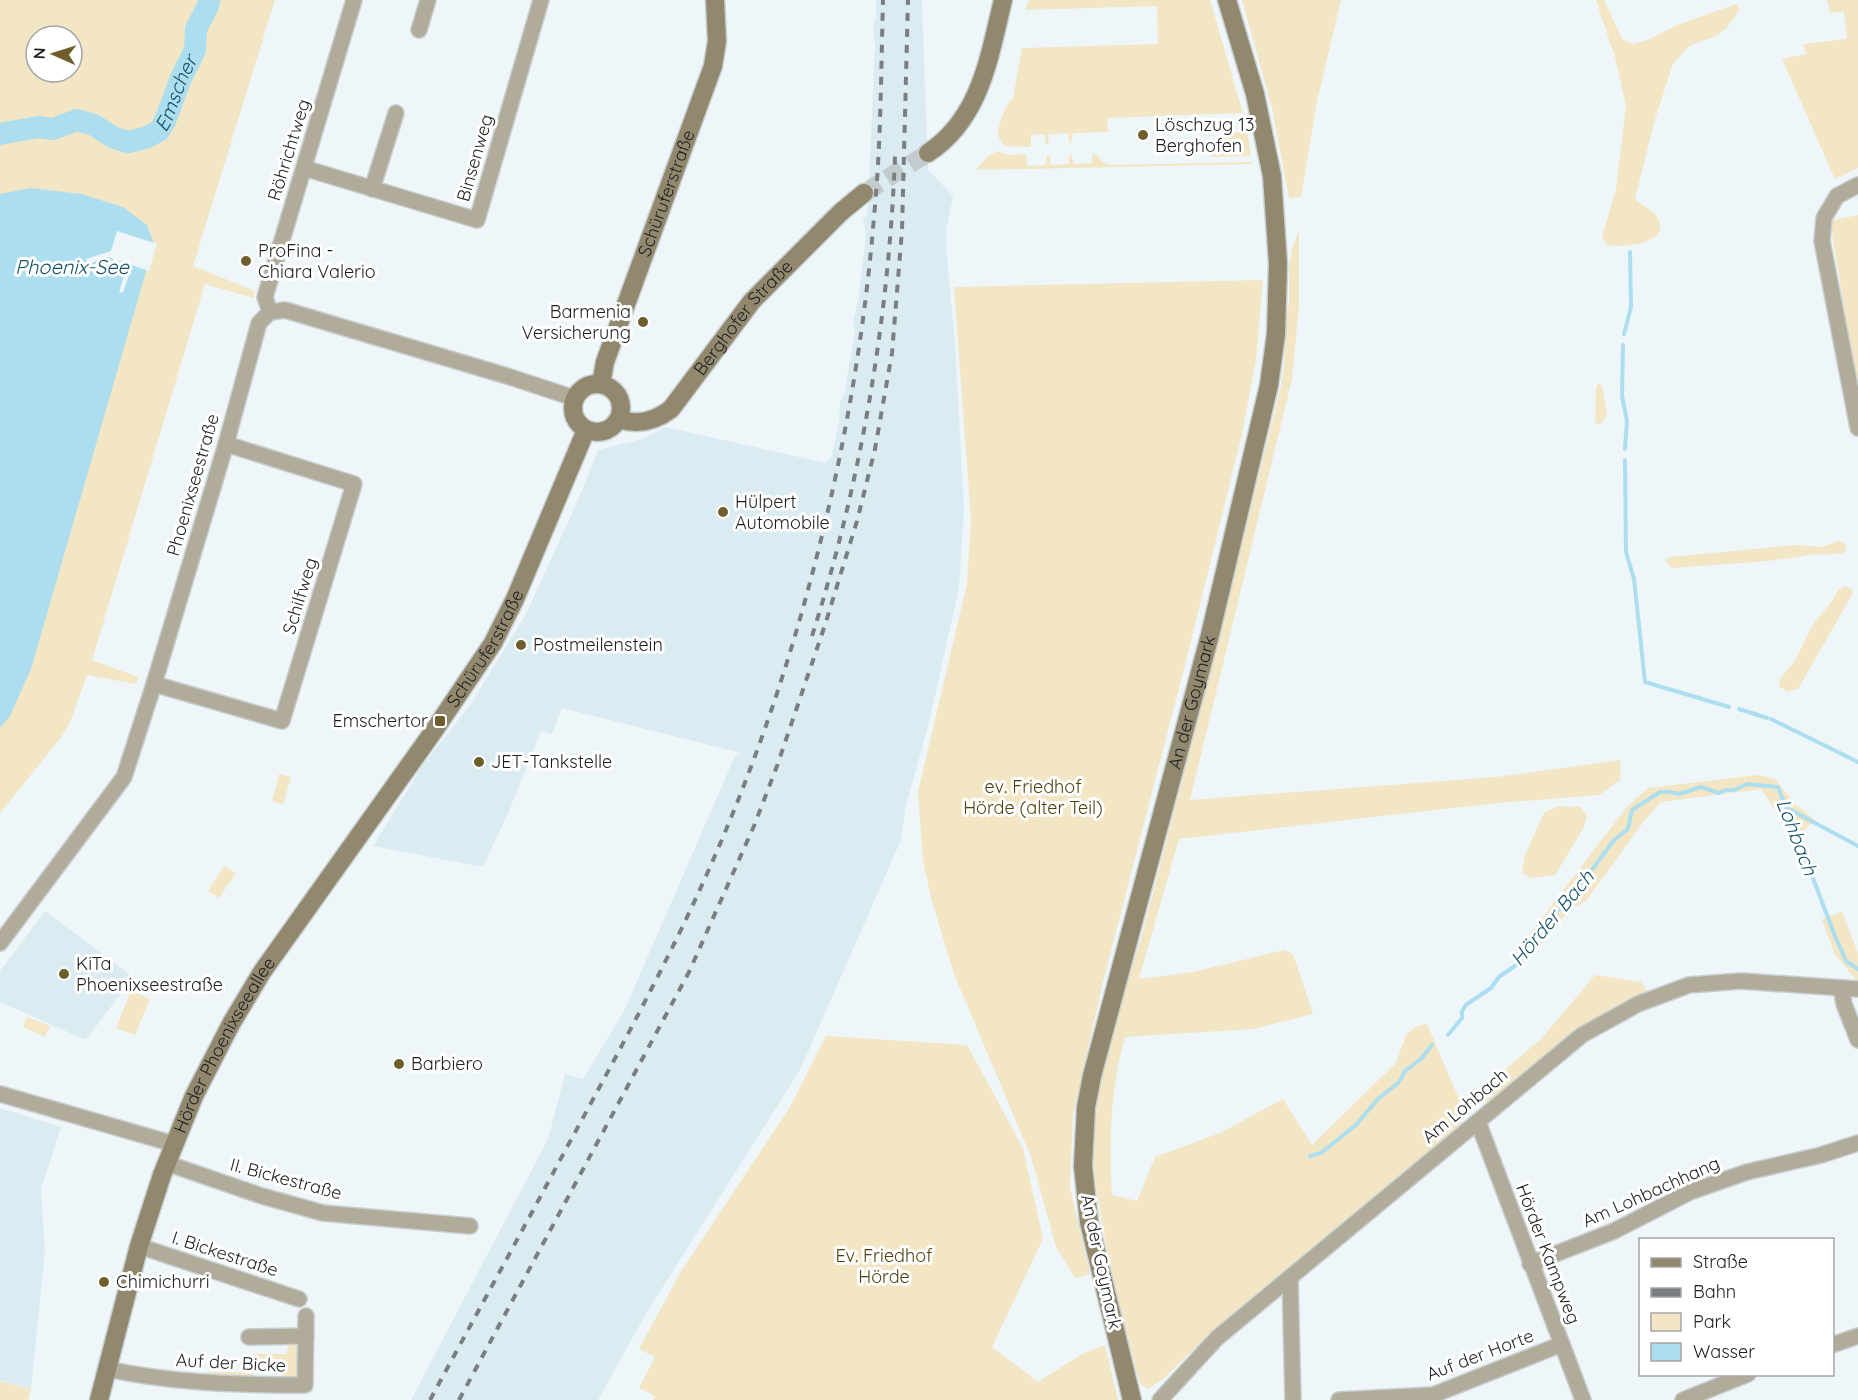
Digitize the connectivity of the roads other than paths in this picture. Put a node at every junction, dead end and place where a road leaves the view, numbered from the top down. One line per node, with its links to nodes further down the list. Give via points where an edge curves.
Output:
1 (354, 0): 10 (street, Röhrichtweg)
2 (428, 0): 7 (street)
3 (541, 0): 12 (street, Binsenweg, via 477,220)
4 (715, 0): 15 (main road, Schüruferstraße, via 717,41 713,66 605,362)
5 (1003, 0): 9 (main road, via 977,94 956,129)
6 (1227, 0): 46 (main road, An der Goymark, via 1255,94 1272,176 1278,264 1276,334 1269,385 1210,635 1086,1107 1083,1166 1087,1206)
7 (419, 30)
8 (396, 113): 12 (street)
9 (928, 153)
10 (304, 168): 12 (street, Binsenweg); 14 (street, Röhrichtweg, via 265,297)
11 (1858, 184): 18 (street, via 1837,196 1824,218 1822,241)
12 (372, 189)
13 (864, 194): 17 (main road, Berghofer Straße, via 752,301 671,409 645,422)
14 (270, 312): 16 (street, via 285,310); 20 (street, Phoenixseestraße, via 259,323)
15 (601, 384): 16 (main road, via 585,387); 17 (main road, via 619,397)
16 (574, 398): 19 (main road, via 575,420)
17 (619, 419): 19 (main road, via 608,430)
18 (1858, 420)
19 (585, 430): 22 (main road, Schüruferstraße, via 504,622)
20 (226, 444): 21 (street, Phoenixseestraße); 21 (street, Schilfweg, via 354,484 351,495 282,721)
21 (154, 684): 23 (street, Phoenixseestraße, via 123,777)
22 (433, 732): 30 (main road, Hörder Phoenixseeallee, via 262,972 199,1086)
23 (0, 944)
24 (1841, 988): 25 (street, Am Lohbach); 26 (street); 28 (street, Am Lohbach, via 1741,981 1689,985 1638,1004 1582,1035)
25 (1858, 989)
26 (1858, 1040)
27 (0, 1094): 30 (street)
28 (1478, 1122): 34 (street, Hörder Kampweg); 35 (street, Am Lohbach)
29 (1858, 1143): 34 (street, Am Lohbachhang, via 1690,1192 1614,1231)
30 (174, 1144): 31 (main road, Hörder Phoenixseeallee)
31 (166, 1163): 32 (street, II. Bickestraße, via 323,1213); 33 (main road, Hörder Phoenixseeallee)
32 (470, 1226)
33 (139, 1246): 36 (street, I. Bickestraße); 43 (main road, Hörder Phoenixseeallee)
34 (1530, 1264): 41 (street, Hörder Kampweg)
35 (1290, 1277): 47 (street, Am Lohbach, via 1217,1338); 48 (street)
36 (299, 1299)
37 (306, 1316): 38 (street, Auf der Bicke)
38 (306, 1336): 40 (street, Auf der Bicke); 43 (street, Auf der Bicke, via 305,1385 174,1381)
39 (1858, 1336): 42 (street)
40 (249, 1337)
41 (1562, 1344): 49 (street, Auf der Horte, via 1433,1395); 50 (street, Hörder Kampweg)
42 (1834, 1345)
43 (107, 1369): 45 (main road, Hörder Phoenixseeallee)
44 (1743, 1376): 51 (street)
45 (99, 1400)
46 (1132, 1400)
47 (1160, 1400)
48 (1293, 1400)
49 (1339, 1400)
50 (1583, 1400)
51 (1683, 1400)

